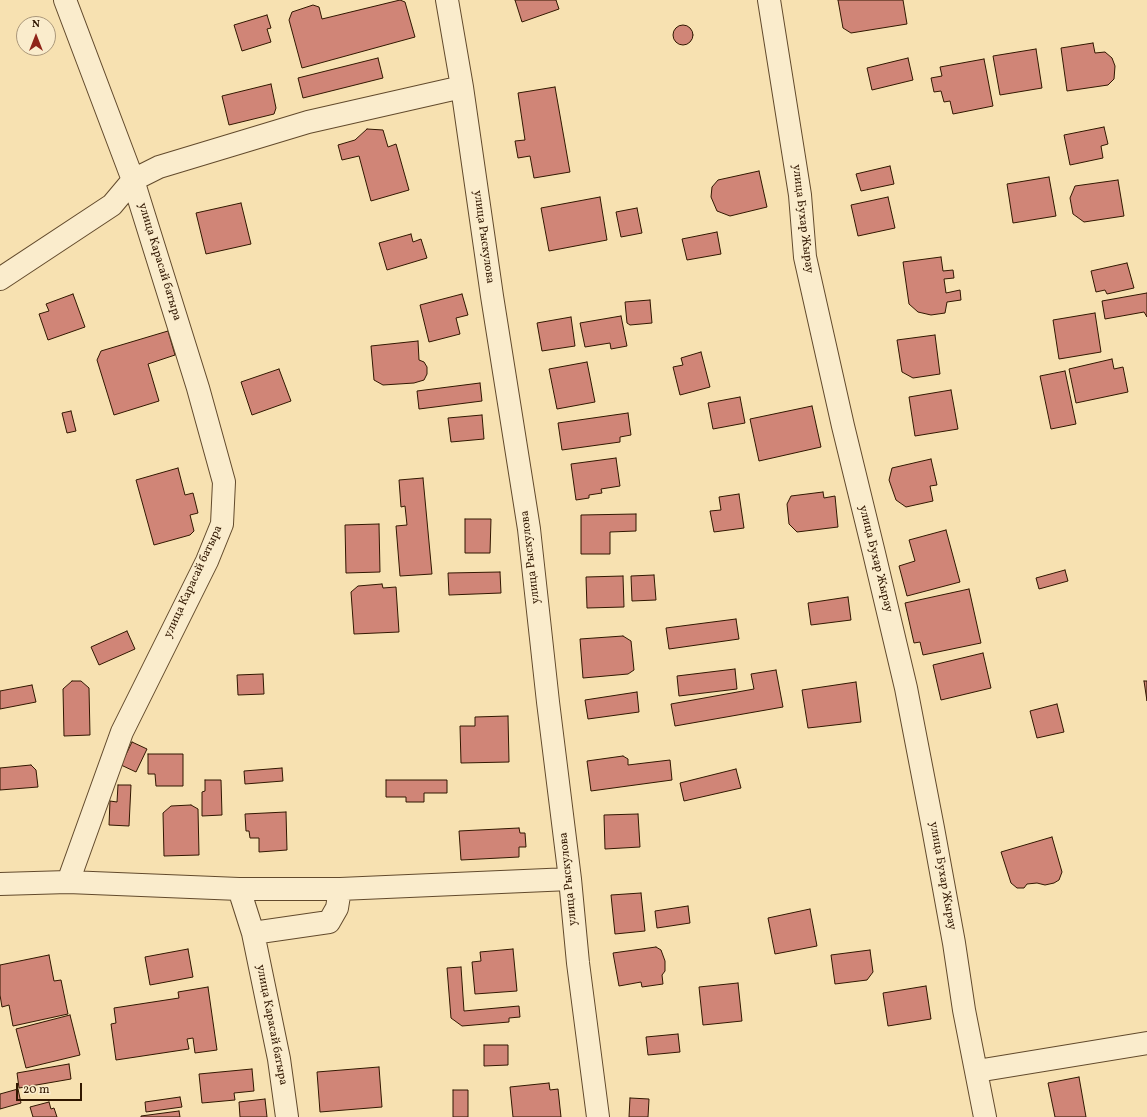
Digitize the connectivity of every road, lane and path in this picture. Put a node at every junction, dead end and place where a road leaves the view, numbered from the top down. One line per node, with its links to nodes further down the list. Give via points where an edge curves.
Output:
1 (65, 0): 5 (street, улица Карасай батыра)
2 (447, 0): 4 (street, улица Рыскулова)
3 (768, 0): 14 (street, улица Бухар Жырау, via 800,196 805,257 906,688)
4 (462, 87): 5 (street, via 308,122 159,167); 7 (street, улица Рыскулова, via 529,529)
5 (133, 180): 6 (street, via 112,205); 8 (street, улица Карасай батыра, via 198,388 224,482 222,524 207,561 122,732)
6 (0, 279)
7 (570, 878): 11 (street); 16 (street, улица Рыскулова)
8 (68, 882): 9 (street); 10 (street)
9 (0, 884)
10 (239, 889): 11 (street); 12 (street, улица Карасай батыра)
11 (340, 890): 12 (street, via 337,908 329,922)
12 (253, 933): 15 (street, улица Карасай батыра, via 279,1059)
13 (1147, 1043): 14 (street)
14 (977, 1071): 17 (street, улица Бухар Жырау)
15 (287, 1117)
16 (598, 1117)
17 (986, 1117)

